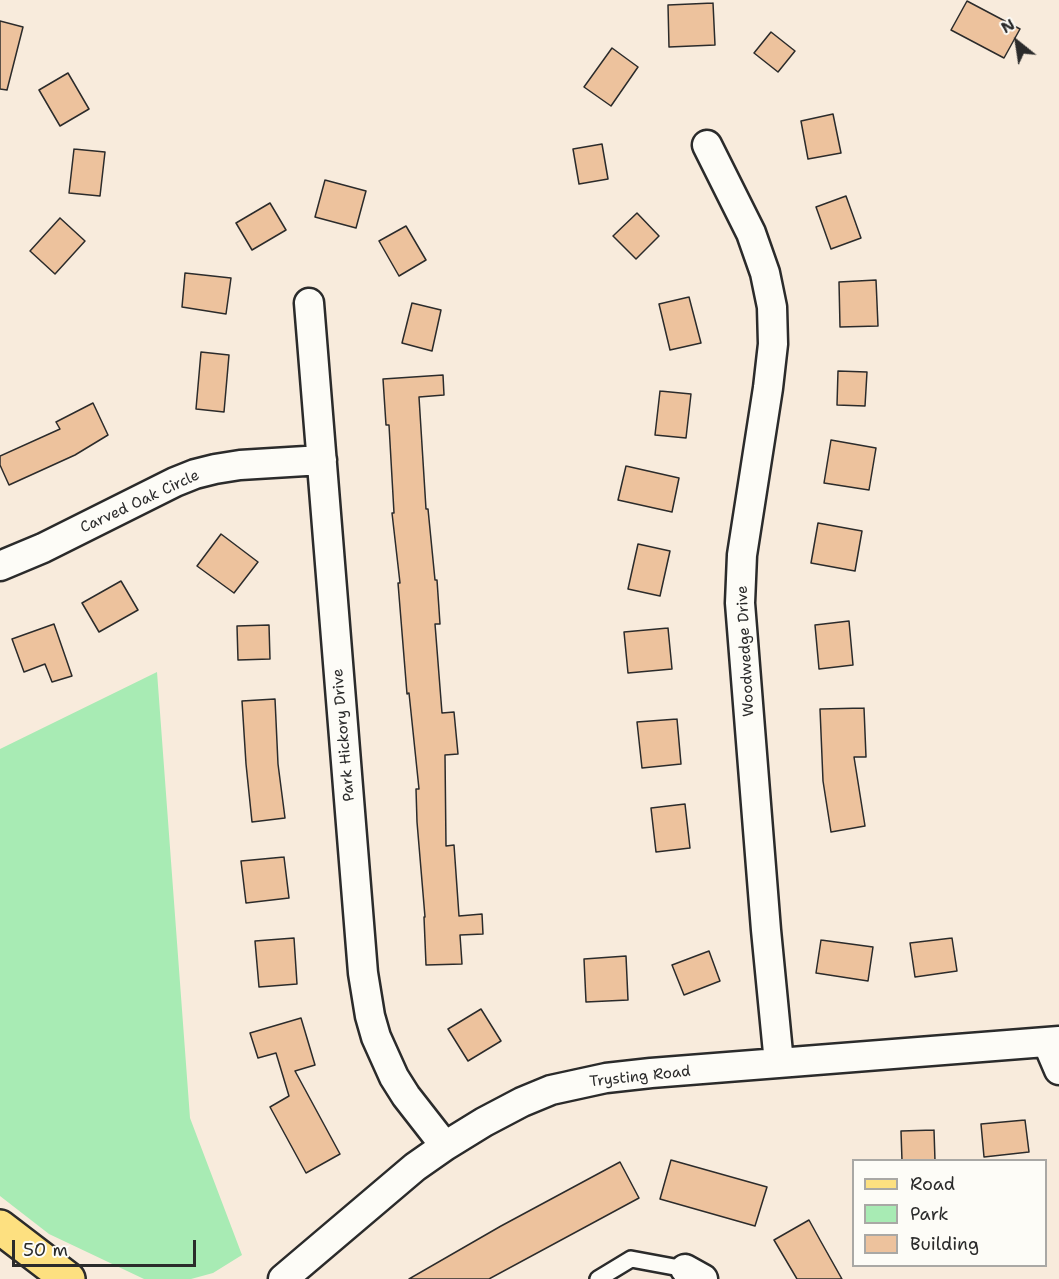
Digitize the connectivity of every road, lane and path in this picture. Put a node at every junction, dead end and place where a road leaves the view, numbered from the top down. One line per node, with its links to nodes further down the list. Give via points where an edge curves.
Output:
1 (707, 145): 6 (street, Woodwedge Drive, via 751,233 772,307 773,344 742,555 740,603)
2 (309, 303): 3 (street, Park Hickory Drive)
3 (322, 460): 4 (street, Carved Oak Circle, via 240,465 195,474); 8 (street, Park Hickory Drive, via 363,973 376,1037 394,1077)
4 (0, 566)
5 (1053, 1042): 6 (street, Trysting Road); 7 (street)
6 (779, 1063): 8 (street, Trysting Road, via 606,1077 551,1090 484,1122)
7 (1059, 1070)
8 (445, 1146): 12 (street, Trysting Road)
9 (0, 1227): 11 (main road)
10 (694, 1274): 13 (lane, via 632,1258)
11 (68, 1279)
12 (283, 1279)
13 (598, 1279)

